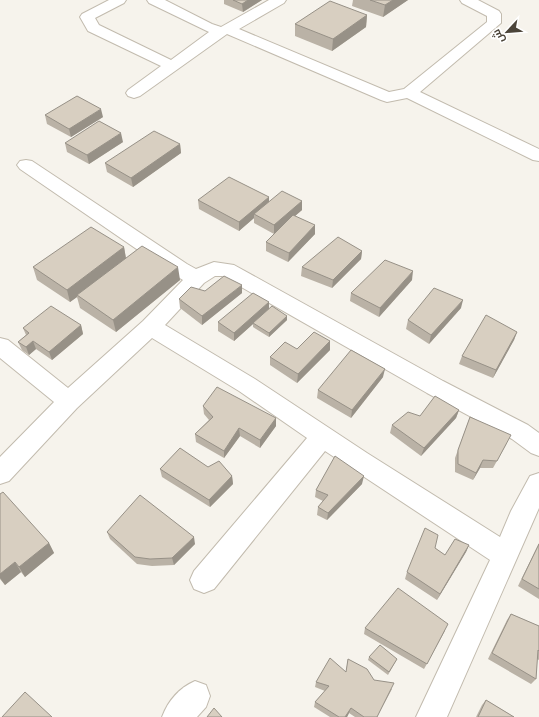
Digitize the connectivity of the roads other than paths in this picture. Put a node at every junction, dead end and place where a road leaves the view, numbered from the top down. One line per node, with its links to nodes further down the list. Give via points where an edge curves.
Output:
1 (119, 0): 6 (street, via 87,17 93,28)
2 (154, 0): 5 (street, via 207,26)
3 (279, 0): 5 (street)
4 (467, 0): 8 (street, via 494,14 494,23)
5 (224, 30): 6 (street); 8 (street, via 387,97)
6 (172, 66): 7 (street)
7 (134, 93)
8 (409, 93): 9 (street)
9 (539, 156)
10 (26, 165): 11 (street)
11 (197, 278): 12 (street); 16 (street, via 208,270 227,270 520,432)
12 (151, 327): 14 (street); 15 (street, via 247,385)
13 (0, 346): 14 (street)
14 (69, 401): 17 (street)
15 (323, 436): 19 (street); 20 (street)
16 (539, 446)
17 (0, 472)
18 (539, 484): 19 (street, via 520,518)
19 (506, 555): 21 (street)
20 (204, 580)
21 (431, 717)

